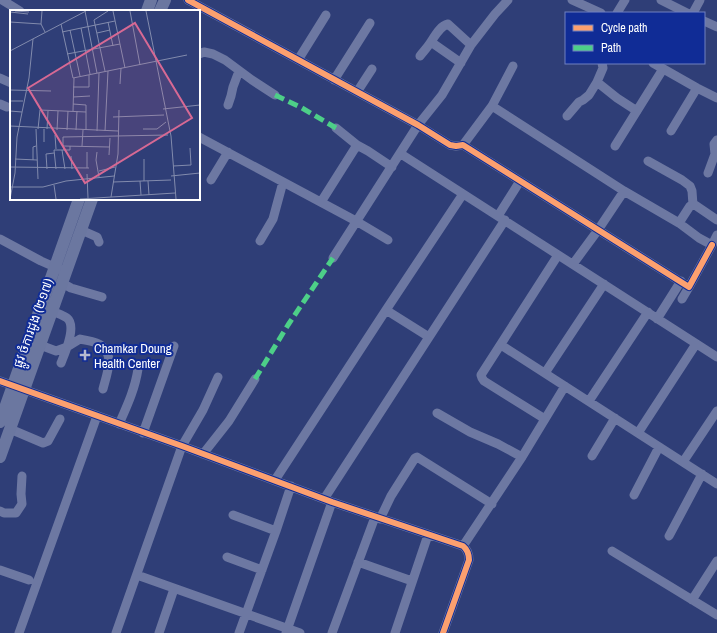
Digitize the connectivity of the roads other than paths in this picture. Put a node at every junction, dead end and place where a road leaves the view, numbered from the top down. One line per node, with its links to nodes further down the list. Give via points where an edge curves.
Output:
1 (2, 0): 10 (street)
2 (151, 0): 11 (main road)
3 (165, 0): 12 (main road)
4 (188, 0): 25 (street)
5 (508, 0): 22 (street)
6 (572, 0): 13 (street)
7 (625, 0): 14 (street)
8 (661, 0): 15 (street)
9 (700, 0): 16 (street)
10 (18, 10)
11 (147, 10)
12 (160, 10)
13 (599, 12)
14 (618, 12)
15 (685, 12)
16 (694, 12)
17 (326, 15): 25 (street)
18 (705, 22): 20 (street)
19 (370, 23): 34 (street)
20 (717, 28)
21 (431, 42): 22 (street, via 441,28 448,24); 24 (street); 26 (street)
22 (471, 45): 26 (street)
23 (200, 54): 32 (street, via 213,54)
24 (420, 56)
25 (298, 60): 34 (street)
26 (461, 63): 45 (street, via 442,95)
27 (602, 64): 35 (street)
28 (655, 64): 31 (street)
29 (513, 66): 42 (street)
30 (372, 69): 38 (street)
31 (664, 69): 37 (street); 43 (street)
32 (240, 71): 39 (street); 41 (street)
33 (0, 78): 36 (street)
34 (334, 80): 38 (street)
35 (597, 82): 43 (street); 44 (street)
36 (10, 83)
37 (697, 88): 40 (street); 47 (street)
38 (357, 92): 45 (street)
39 (275, 95)
40 (717, 98)
41 (228, 105)
42 (492, 106): 51 (street); 61 (street)
43 (637, 111): 52 (street)
44 (567, 116)
45 (418, 125): 51 (street, via 450,145); 54 (street)
46 (336, 128): 50 (street)
47 (671, 131)
48 (200, 138): 53 (street)
49 (717, 140): 57 (street)
50 (357, 145): 56 (street); 65 (street)
51 (463, 146): 59 (street)
52 (614, 146)
53 (228, 152): 58 (street); 60 (street)
54 (401, 154): 56 (street); 62 (street)
55 (648, 161): 66 (street, via 690,186)
56 (392, 167): 69 (street)
57 (708, 173)
58 (210, 180)
59 (520, 181): 67 (street); 72 (street)
60 (283, 182): 65 (street); 76 (street, via 273,219)
61 (624, 191): 70 (street); 72 (street)
62 (464, 194): 67 (street); 89 (street)
63 (79, 200): 82 (main road, ផ្លូវ ចំការដូង (២១៧))
64 (92, 200): 71 (main road, ផ្លូវ ចំការដូង (២១៧))
65 (322, 202): 69 (street)
66 (693, 205): 68 (street); 70 (street)
67 (502, 218): 79 (street); 93 (street)
68 (717, 220)
69 (356, 221): 75 (street); 80 (street)
70 (679, 223): 78 (street)
71 (81, 230): 77 (street, via 97,237); 83 (main road, ផ្លូវ ចំការដូង (២១៧))
72 (598, 230): 81 (street); 84 (street)
73 (717, 235): 78 (street)
74 (0, 239): 82 (street)
75 (388, 240)
76 (260, 241)
77 (99, 242)
78 (712, 245): 86 (street)
79 (558, 255): 81 (street); 95 (street)
80 (333, 258)
81 (573, 264): 85 (street)
82 (54, 268): 83 (street); 106 (main road, ផ្លូវ ចំការដូង (២១៧))
83 (64, 278): 87 (street, via 71,288); 90 (main road, ផ្លូវ ចំការដូង (២១៧))
84 (681, 281): 86 (street); 92 (street)
85 (604, 284): 91 (street); 102 (street)
86 (689, 287): 88 (street)
87 (102, 297)
88 (682, 299)
89 (386, 310): 93 (street); 132 (street)
90 (52, 311): 96 (main road, ផ្លូវ ចំការដូង (២១៧)); 98 (street, via 67,318 70,323)
91 (648, 312): 92 (street); 111 (street)
92 (657, 319): 94 (street)
93 (429, 337): 136 (street)
94 (696, 344): 99 (street); 122 (street)
95 (501, 345): 102 (street); 117 (street, via 481,375 482,378)
96 (40, 346): 98 (street, via 56,351); 109 (main road, ផ្លូវ ចំការដូង (២១៧))
97 (174, 346): 121 (street)
98 (67, 347): 100 (street); 108 (street, via 80,339 102,345 107,351 109,363)
99 (717, 357)
100 (62, 363)
101 (138, 369): 119 (street, via 130,400)
102 (545, 373): 107 (street)
103 (218, 377): 123 (street)
104 (256, 379): 125 (street, via 229,421)
105 (0, 381): 106 (street)
106 (12, 385): 109 (street); 110 (main road, ផ្លូវ ចំការដូង (២១៧))
107 (565, 386): 111 (street); 117 (street)
108 (103, 389)
109 (24, 390): 114 (street); 120 (main road, ផ្លូវ ចំការដូង (២១៧))
110 (4, 397): 118 (main road, ផ្លូវ ចំការដូង (២១៧))
111 (589, 401): 116 (street)
112 (717, 410): 129 (street)
113 (437, 413): 128 (street)
114 (97, 416): 119 (street); 159 (street)
115 (60, 418): 120 (street, via 48,441 43,443)
116 (616, 418): 122 (street); 126 (street)
117 (545, 419): 128 (street)
118 (0, 422)
119 (119, 424): 121 (street)
120 (10, 429): 127 (main road, ផ្លូវ ចំការដូង (២១៧))
121 (143, 433): 123 (street)
122 (638, 433): 124 (street)
123 (182, 446): 125 (street); 151 (street)
124 (659, 446): 129 (street); 135 (street)
125 (203, 454): 132 (street)
126 (592, 456)
127 (0, 457)
128 (522, 457): 137 (street)
129 (683, 462): 130 (street)
130 (702, 474): 133 (street); 143 (street)
131 (22, 476): 138 (street, via 22,504 16,513)
132 (275, 480): 134 (street)
133 (717, 484)
134 (290, 486): 136 (street); 141 (street)
135 (634, 495)
136 (328, 501): 140 (street); 158 (street)
137 (492, 504): 140 (street, via 417,457); 144 (street)
138 (0, 511)
139 (233, 515): 141 (street)
140 (377, 518): 142 (street); 148 (street)
141 (276, 531): 150 (street)
142 (428, 535): 144 (street); 153 (street)
143 (669, 536)
144 (463, 546): 166 (street, via 468,552 469,560)
145 (612, 550): 155 (street)
146 (227, 557): 150 (street)
147 (717, 561): 155 (street)
148 (358, 562): 153 (street); 164 (street)
149 (0, 570): 152 (street)
150 (262, 570): 156 (street)
151 (137, 575): 154 (street); 160 (street)
152 (29, 580)
153 (412, 581): 165 (street)
154 (174, 589): 156 (street); 161 (street)
155 (692, 600): 157 (street)
156 (246, 614): 158 (street); 162 (street)
157 (717, 615)
158 (287, 631): 163 (street)
159 (19, 633)
160 (116, 633)
161 (159, 633)
162 (240, 633)
163 (300, 633)
164 (332, 633)
165 (395, 633)
166 (443, 633)

